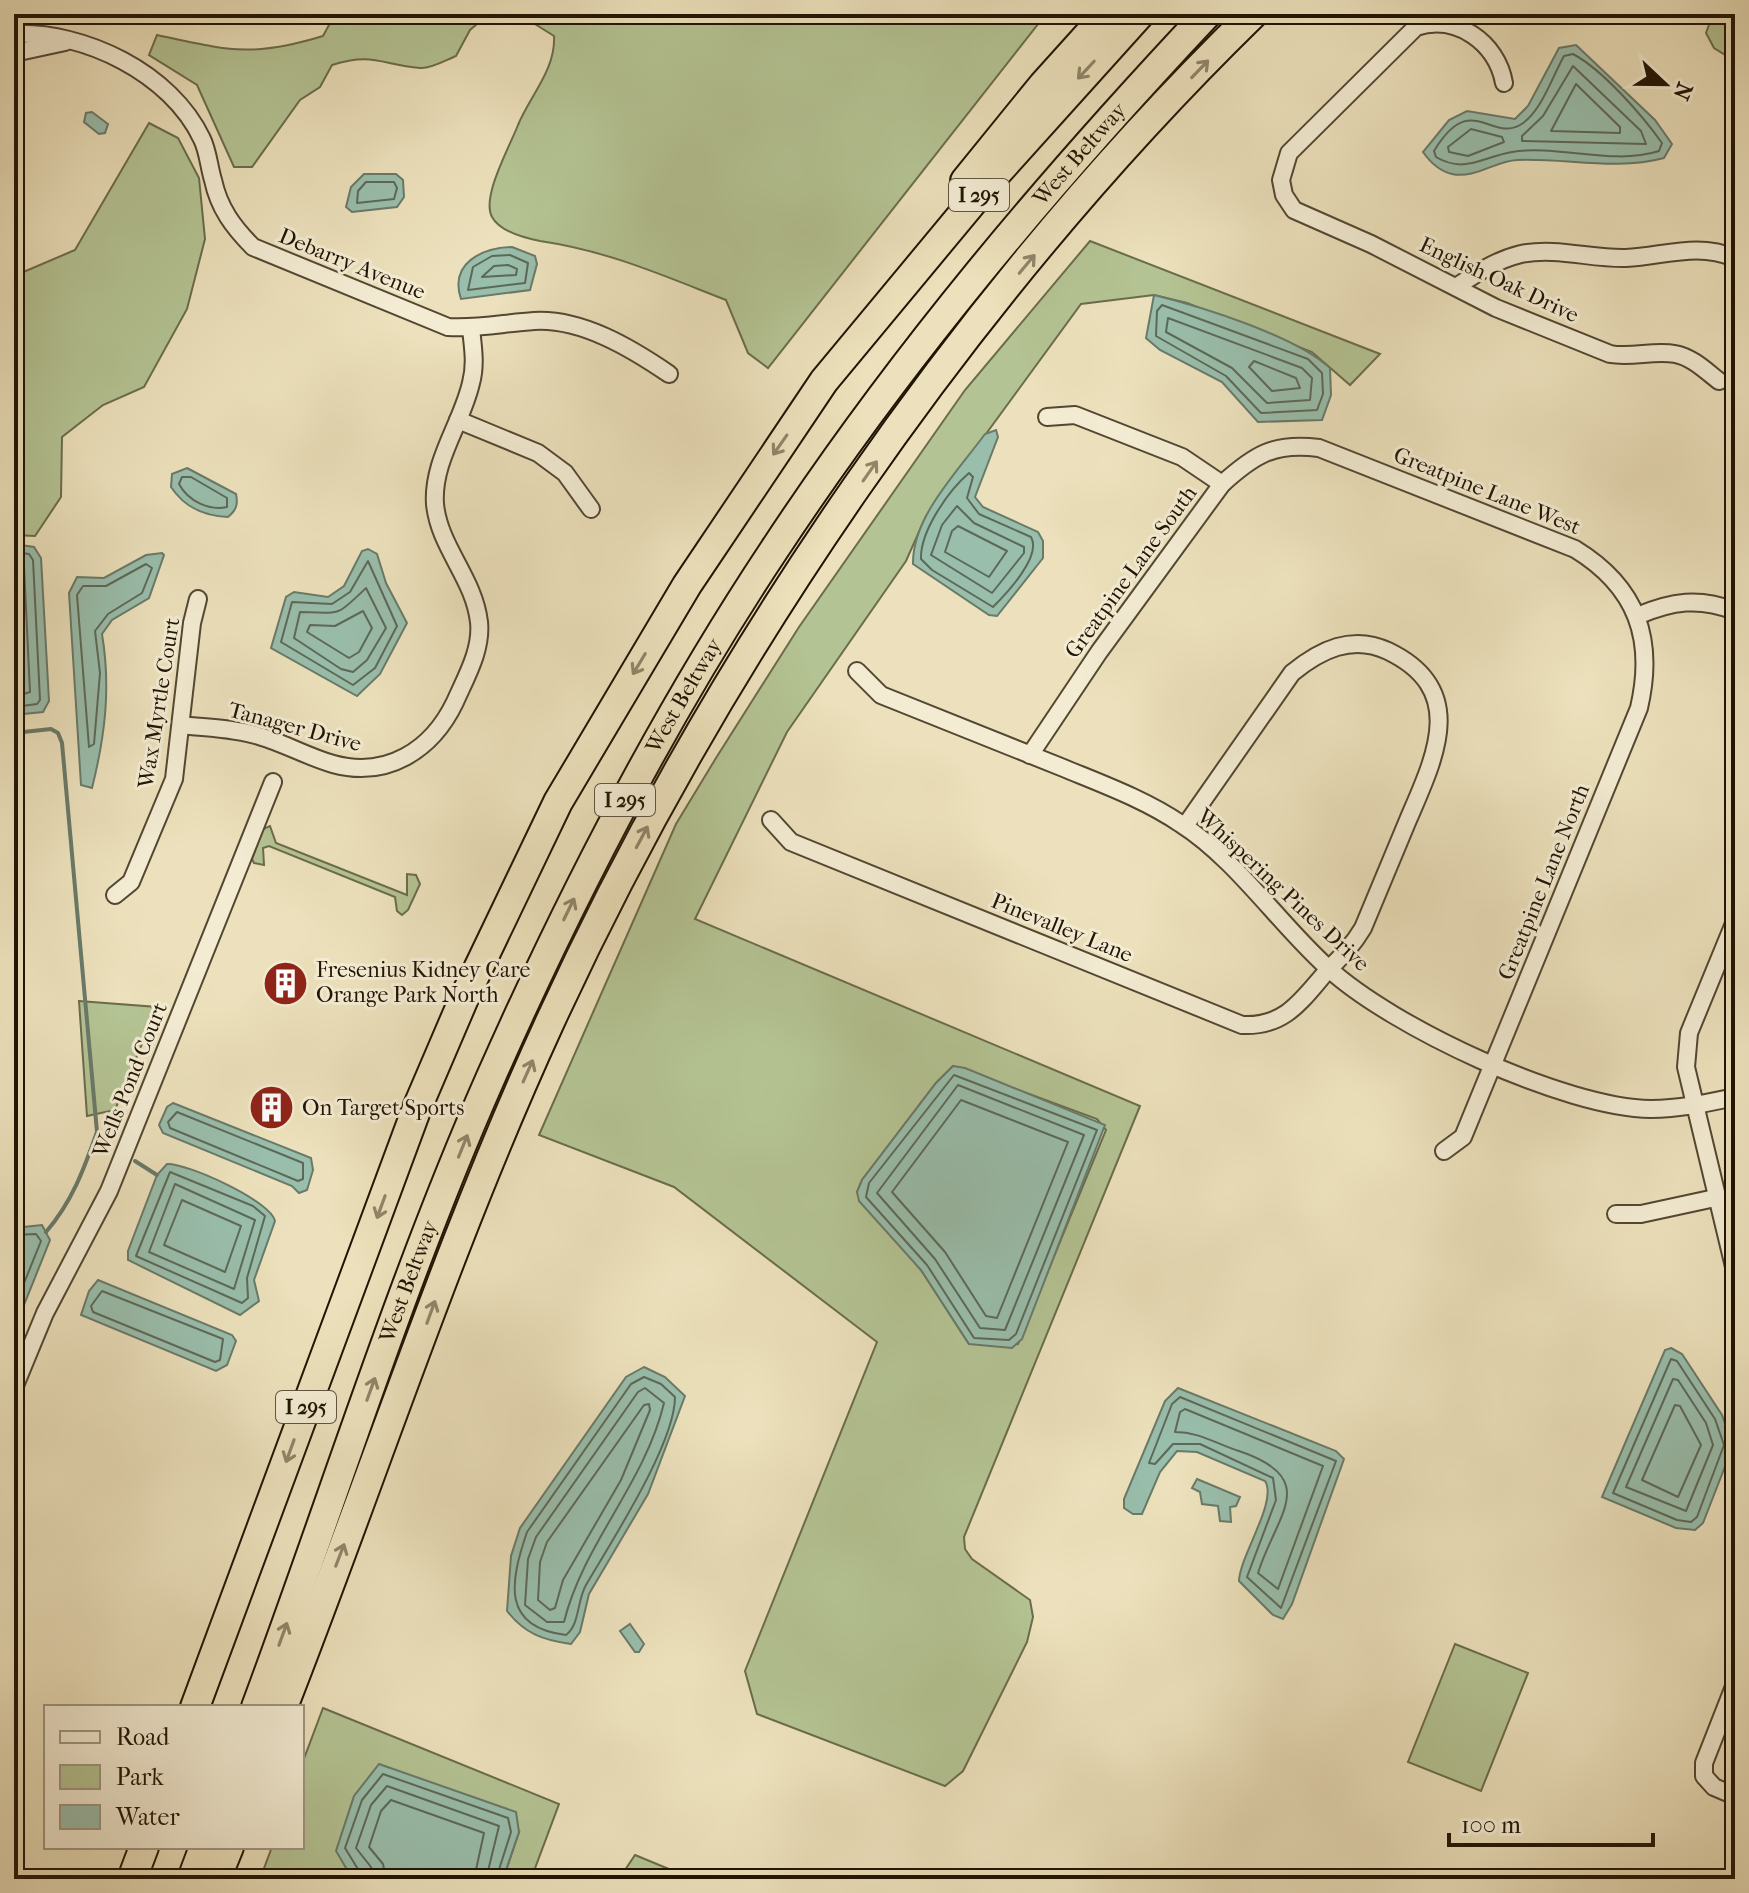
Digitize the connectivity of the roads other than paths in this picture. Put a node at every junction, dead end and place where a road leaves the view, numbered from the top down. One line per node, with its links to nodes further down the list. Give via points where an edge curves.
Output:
1 (1107, 14): 13 (highway, via 906,255)
2 (1140, 14): 13 (highway, I 295, one-way to 13, via 995,175)
3 (1207, 14): 42 (highway, West Beltway / I 295, one-way to 3, via 405,1295 488,1084 589,869 657,743 773,550 891,384 1025,214)
4 (1253, 14): 43 (highway, one-way to 4, via 504,1124 579,960 695,741 771,614 922,398 1124,151)
5 (14, 34): 6 (street, Debarry Avenue, via 38,33)
6 (67, 42): 7 (street, Debarry Avenue); 11 (street, Debarry Avenue, via 142,69 178,104 203,139 230,224 253,247 448,327)
7 (14, 53)
8 (1504, 83): 10 (street, English Oak Drive, via 1501,64 1467,30 1441,22 1416,27 1289,153 1281,180 1284,195 1306,218)
9 (1735, 258): 10 (street, via 1689,248 1625,258 1567,251 1524,254 1492,263)
10 (1456, 287): 14 (street, English Oak Drive, via 1610,354 1673,353 1691,359)
11 (471, 329): 12 (street, Debarry Avenue, via 555,322 627,347); 16 (street, Tanager Drive, via 474,369)
12 (669, 374)
13 (824, 381): 41 (highway, I 295, one-way to 41, via 679,598 558,802 512,897 417,1108)
14 (1719, 381)
15 (1047, 417): 18 (street, via 1075,415 1182,457)
16 (458, 420): 19 (street, via 538,453 565,473); 24 (street, Tanager Drive, via 439,467 435,502 444,538 470,586 479,627 471,667 429,742 390,765 351,768 259,736)
17 (1294, 445): 18 (street, Greatpine Lane South, via 1246,462); 22 (street, Greatpine Lane West, via 1319,448 1575,549 1618,582)
18 (1222, 484): 25 (street, Greatpine Lane South)
19 (591, 509)
20 (198, 599): 24 (street, Wax Myrtle Court)
21 (1735, 611): 22 (street, via 1681,600)
22 (1637, 616): 32 (street, Greatpine Lane North, via 1646,678 1639,708)
23 (857, 671): 25 (street, Whispering Pines Drive, via 881,695)
24 (181, 725): 29 (street, Wax Myrtle Court, via 169,795 131,882)
25 (1030, 755): 28 (street, Whispering Pines Drive, via 1135,798)
26 (273, 782): 39 (street, Wells Pond Court, via 109,1191 45,1313)
27 (771, 820): 31 (street, Pinevalley Lane, via 791,842 1242,1025 1260,1026 1286,1015)
28 (1185, 826): 31 (street, Whispering Pines Drive); 31 (street, Pinevalley Lane, via 1292,673 1315,654 1361,643 1401,657 1419,671 1433,690 1439,722 1436,754 1363,928)
29 (115, 895)
30 (1735, 921): 34 (street, via 1689,1033 1686,1067)
31 (1329, 970): 32 (street, Whispering Pines Drive, via 1393,1017)
32 (1493, 1063): 34 (street, Whispering Pines Drive, via 1599,1102 1652,1109); 35 (street, Greatpine Lane North, via 1463,1137)
33 (1735, 1097): 34 (street, Whispering Pines Drive)
34 (1694, 1106): 36 (street)
35 (1444, 1151)
36 (1715, 1198): 37 (street); 38 (street)
37 (1616, 1214)
38 (1735, 1271)
39 (14, 1388)
40 (1735, 1684): 44 (street, via 1704,1763 1704,1776)
41 (196, 1705)
42 (257, 1705)
43 (284, 1705)
44 (1735, 1796)
45 (143, 1849): 48 (highway)
46 (203, 1849): 49 (highway)
47 (228, 1849): 50 (highway)
48 (132, 1879)
49 (192, 1879)
50 (216, 1879)

